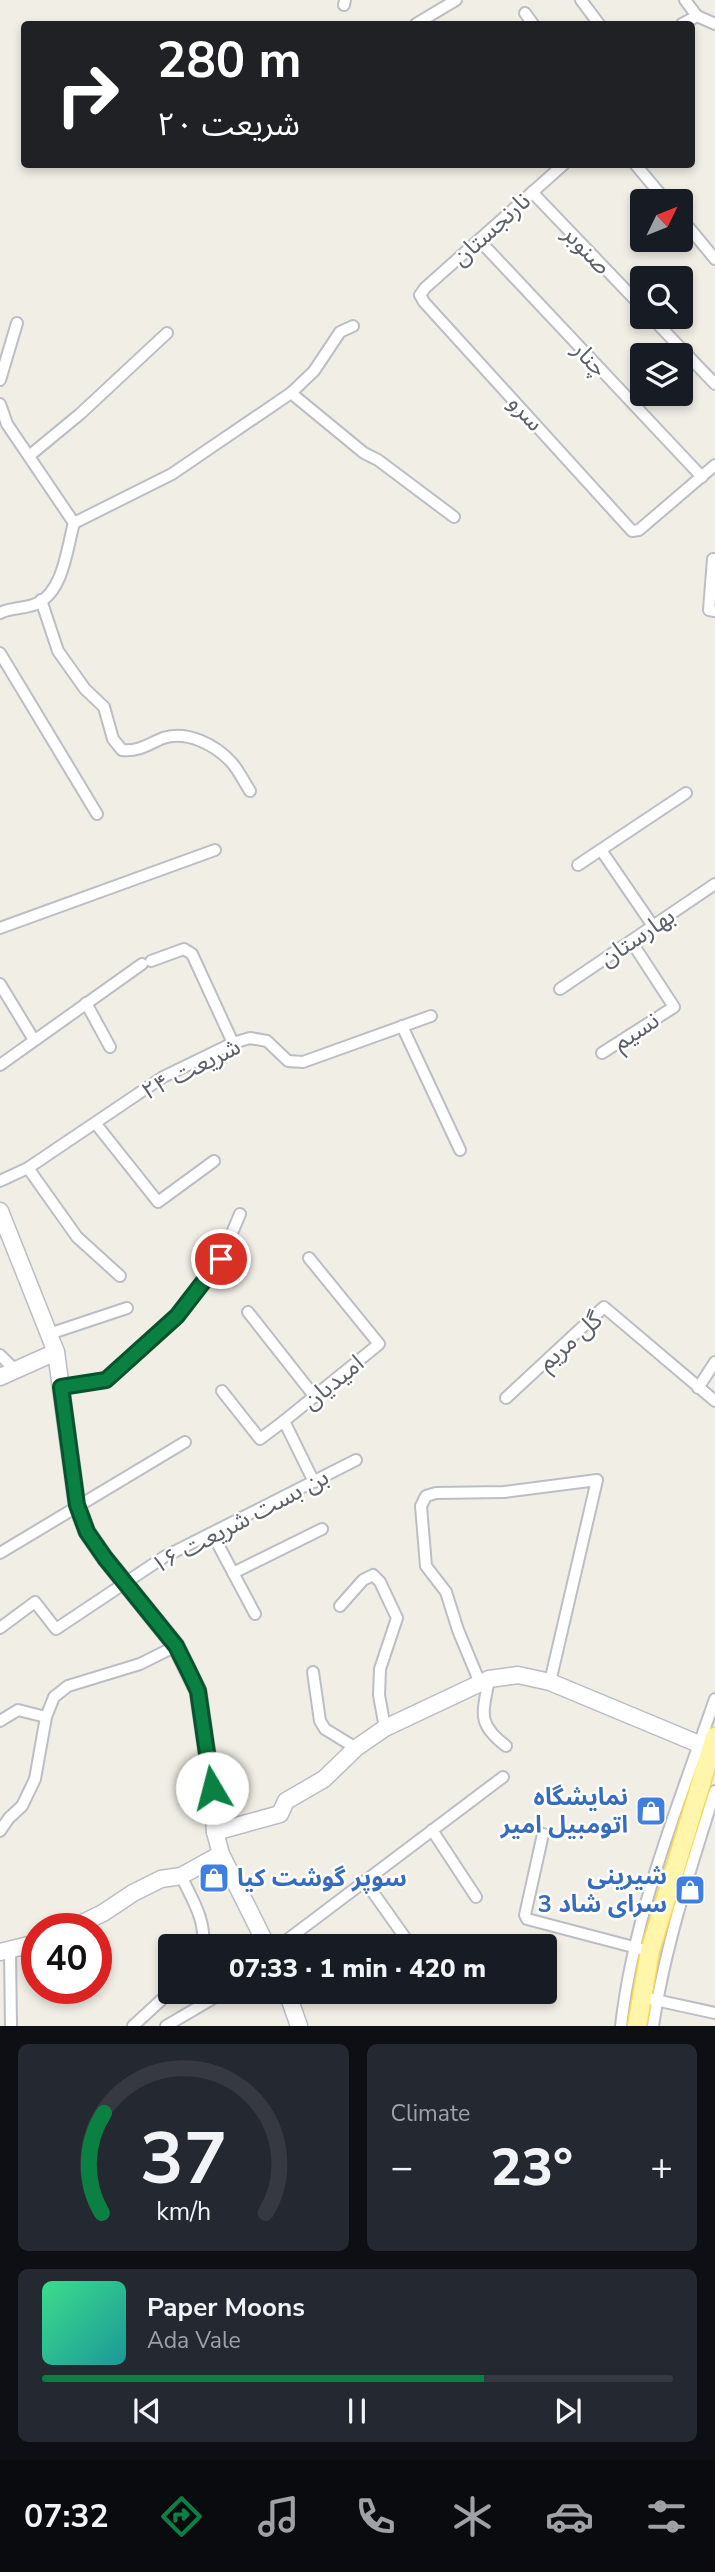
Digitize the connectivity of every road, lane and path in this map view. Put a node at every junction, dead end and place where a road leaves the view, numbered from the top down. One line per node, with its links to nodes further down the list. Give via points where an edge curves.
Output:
1 (456, 0): 6 (street)
2 (581, 0): 8 (street)
3 (685, 0): 5 (street)
4 (525, 13): 7 (street)
5 (696, 16): 9 (street); 10 (street)
6 (421, 21)
7 (531, 21)
8 (597, 21)
9 (687, 21)
10 (715, 24)
11 (560, 168): 14 (street, نارنجستان)
12 (638, 168): 13 (street)
13 (656, 189)
14 (533, 192): 16 (street, نارنجستان); 18 (street, صنوبر)
15 (693, 232): 17 (street)
16 (479, 240): 19 (street, نارنجستان); 30 (street, چنار)
17 (715, 259)
18 (630, 294)
19 (420, 295): 30 (street, سرو, via 632,531)
20 (17, 323): 24 (street)
21 (353, 326): 26 (street, via 340,332 314,371)
22 (662, 329): 25 (street)
23 (167, 333): 28 (street)
24 (0, 380)
25 (715, 384)
26 (291, 393): 31 (street, via 364,453); 32 (street, via 172,474)
27 (0, 404): 28 (street, via 7,424)
28 (29, 456): 32 (street)
29 (715, 465): 30 (street)
30 (702, 477)
31 (454, 517)
32 (74, 523): 34 (street, via 58,579)
33 (713, 559): 35 (street, via 709,610)
34 (41, 600): 36 (street); 38 (street, via 58,652 104,707 113,739 122,750 134,751 184,735 210,745 232,762)
35 (715, 611)
36 (0, 612)
37 (0, 653): 40 (street)
38 (250, 791)
39 (686, 793): 42 (street)
40 (97, 814)
41 (215, 850): 46 (street)
42 (601, 850): 43 (street); 45 (street)
43 (578, 865)
44 (715, 884): 45 (street, بهارستان)
45 (653, 926): 47 (street, بهارستان)
46 (0, 928)
47 (631, 941): 49 (street, بهارستان); 56 (street, نسیم, via 674,1007)
48 (0, 984): 53 (street)
49 (559, 989)
50 (86, 1003): 53 (street); 54 (street, via 146,963 184,948 192,954); 55 (street)
51 (430, 1016): 52 (street, شریعت ۲۴)
52 (402, 1026): 54 (street, شریعت ۲۴, via 303,1062 288,1061 267,1041 250,1038); 59 (street)
53 (34, 1040): 57 (street)
54 (233, 1043): 58 (street, شریعت ۲۴, via 163,1077)
55 (110, 1047)
56 (603, 1053)
57 (0, 1065)
58 (96, 1124): 60 (street, via 158,1202); 61 (street, شریعت ۲۴)
59 (460, 1150)
60 (214, 1161)
61 (28, 1168): 62 (street, شریعت ۲۴); 66 (street, via 77,1237)
62 (0, 1181)
63 (0, 1211): 69 (street)
64 (240, 1214): 75 (street, via 221,1259 177,1316 106,1380)
65 (309, 1258): 78 (street, امیدیان, via 379,1344)
66 (120, 1276)
67 (127, 1308): 69 (street)
68 (248, 1312): 78 (street)
69 (49, 1334): 70 (street)
70 (56, 1352): 73 (street); 75 (street)
71 (0, 1355): 73 (street)
72 (715, 1362): 76 (street)
73 (17, 1372): 74 (street)
74 (0, 1377)
75 (61, 1387): 85 (street)
76 (698, 1388): 79 (street, گل مریم, via 604,1307); 80 (street)
77 (222, 1391): 81 (street, via 260,1439)
78 (315, 1397): 81 (street, امیدیان)
79 (506, 1398)
80 (715, 1401)
81 (284, 1421): 84 (street, امیدیان)
82 (185, 1442): 85 (street)
83 (356, 1460): 84 (street, بن بست شریعت ۱۶)
84 (314, 1482): 87 (street, بن بست شریعت ۱۶)
85 (77, 1505): 88 (street); 90 (street, via 87,1532)
86 (322, 1529): 89 (street)
87 (213, 1535): 89 (street); 90 (street, بن بست شریعت ۱۶, via 164,1557)
88 (0, 1553)
89 (233, 1573): 92 (street)
90 (126, 1583): 93 (street, بن بست شریعت ۱۶, via 56,1629 35,1602); 94 (street)
91 (340, 1606): 101 (street, via 373,1575 397,1618 380,1669)
92 (255, 1614)
93 (0, 1628)
94 (176, 1646): 99 (street, via 140,1664 68,1686 54,1697); 109 (street, via 198,1691)
95 (313, 1672): 104 (street, via 320,1721)
96 (485, 1681): 97 (street, via 518,1675); 97 (street, via 458,1630 446,1591 426,1566 421,1506 426,1496 597,1480); 101 (street); 103 (street, via 483,1717 489,1733)
97 (550, 1682): 102 (street)
98 (715, 1699): 102 (street)
99 (46, 1717): 100 (street, via 18,1710); 108 (street, via 35,1779 22,1806)
100 (0, 1721)
101 (385, 1728): 104 (street)
102 (709, 1743): 120 (main road)
103 (506, 1746)
104 (356, 1748): 109 (street, via 324,1779 286,1801 280,1814)
105 (503, 1777): 107 (street)
106 (715, 1791): 122 (street)
107 (432, 1830): 113 (street); 114 (street)
108 (0, 1831)
109 (215, 1832): 111 (street)
110 (542, 1834): 120 (street, via 527,1919)
111 (221, 1854): 112 (street); 117 (street)
112 (181, 1876): 115 (street, via 161,1879); 116 (street)
113 (365, 1881): 118 (street); 119 (street)
114 (476, 1897)
115 (99, 1913)
116 (205, 1934)
117 (261, 1934)
118 (295, 1934)
119 (403, 1934)
120 (643, 1950): 122 (main road); 131 (street, via 625,1992)
121 (5, 1952): 127 (street)
122 (649, 1998): 126 (street); 132 (main road); 133 (street)
123 (158, 2003): 128 (street)
124 (204, 2004): 129 (street)
125 (291, 2004): 130 (street)
126 (715, 2013)
127 (11, 2026)
128 (133, 2026)
129 (166, 2026)
130 (299, 2026)
131 (621, 2026)
132 (637, 2026)
133 (653, 2026)

